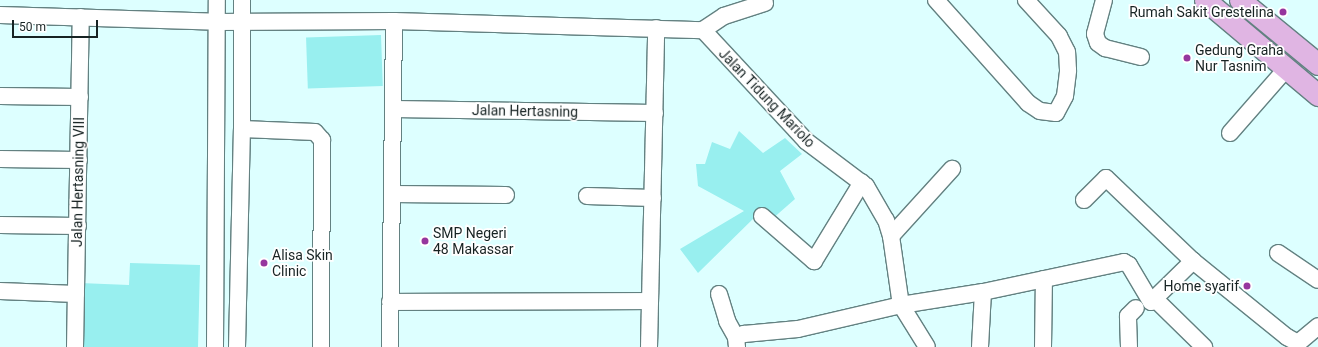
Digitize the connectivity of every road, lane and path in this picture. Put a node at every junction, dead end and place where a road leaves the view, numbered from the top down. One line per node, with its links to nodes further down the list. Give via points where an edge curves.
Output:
1 (217, 0): 12 (street)
2 (242, 0): 13 (street)
3 (936, 0): 4 (street, via 1028,103 1040,111 1056,113 1065,96 1067,52 1059,36)
4 (1026, 0)
5 (1104, 0): 16 (street, via 1095,34 1098,43 1105,48)
6 (1205, 0): 18 (main road)
7 (1240, 0): 17 (main road)
8 (765, 3): 15 (street, via 724,16)
9 (0, 15): 10 (street)
10 (81, 17): 12 (street); 21 (street, Jalan Hertasning VIII)
11 (394, 21): 13 (street); 14 (street); 22 (street)
12 (217, 22): 13 (street); 56 (street)
13 (241, 22): 24 (street)
14 (656, 28): 15 (street); 23 (street)
15 (703, 30): 29 (street, Jalan Tidung Mariolo, via 806,141)
16 (1141, 57)
17 (1318, 64)
18 (1286, 68): 19 (main road); 25 (street)
19 (1318, 95)
20 (0, 96): 21 (street)
21 (80, 97): 27 (street, Jalan Hertasning VIII)
22 (394, 109): 23 (street, Jalan Hertasning); 30 (street)
23 (655, 113): 33 (street)
24 (242, 129): 57 (street); 58 (street, via 315,132 322,140)
25 (1230, 132)
26 (0, 159): 27 (street)
27 (79, 160): 37 (street, Jalan Hertasning VIII)
28 (952, 169): 38 (street)
29 (862, 182): 35 (street, via 814,261); 38 (street, Jalan Tidung Mariolo, via 877,203)
30 (392, 194): 31 (street); 49 (street)
31 (506, 195)
32 (587, 196): 33 (street)
33 (653, 198): 48 (street)
34 (1084, 200): 40 (street, via 1106,178)
35 (762, 216)
36 (0, 225): 37 (street)
37 (78, 226): 45 (street, Jalan Hertasning VIII)
38 (891, 236): 50 (street, Jalan Tidung Mariolo)
39 (1278, 253): 42 (street)
40 (1193, 261): 47 (street); 52 (street, via 1294,342 1303,341)
41 (1044, 279): 44 (street); 47 (street, via 1127,262); 63 (street)
42 (1318, 280)
43 (0, 291): 45 (street)
44 (983, 292): 50 (street); 62 (street)
45 (76, 294): 55 (street, Jalan Hertasning VIII)
46 (720, 294): 54 (street, via 727,321)
47 (1153, 300): 66 (street)
48 (650, 301): 49 (street); 60 (street)
49 (390, 302): 59 (street)
50 (901, 305): 54 (street, via 798,329 744,334); 61 (street, Jalan Tidung Mariolo)
51 (1136, 308): 53 (street, via 1128,316)
52 (1318, 326)
53 (1128, 330): 64 (street); 65 (street)
54 (737, 342)
55 (75, 347)
56 (215, 347)
57 (237, 347)
58 (321, 347)
59 (390, 347)
60 (649, 347)
61 (927, 347)
62 (980, 347)
63 (1043, 347)
64 (1129, 347)
65 (1139, 347)
66 (1204, 347)

